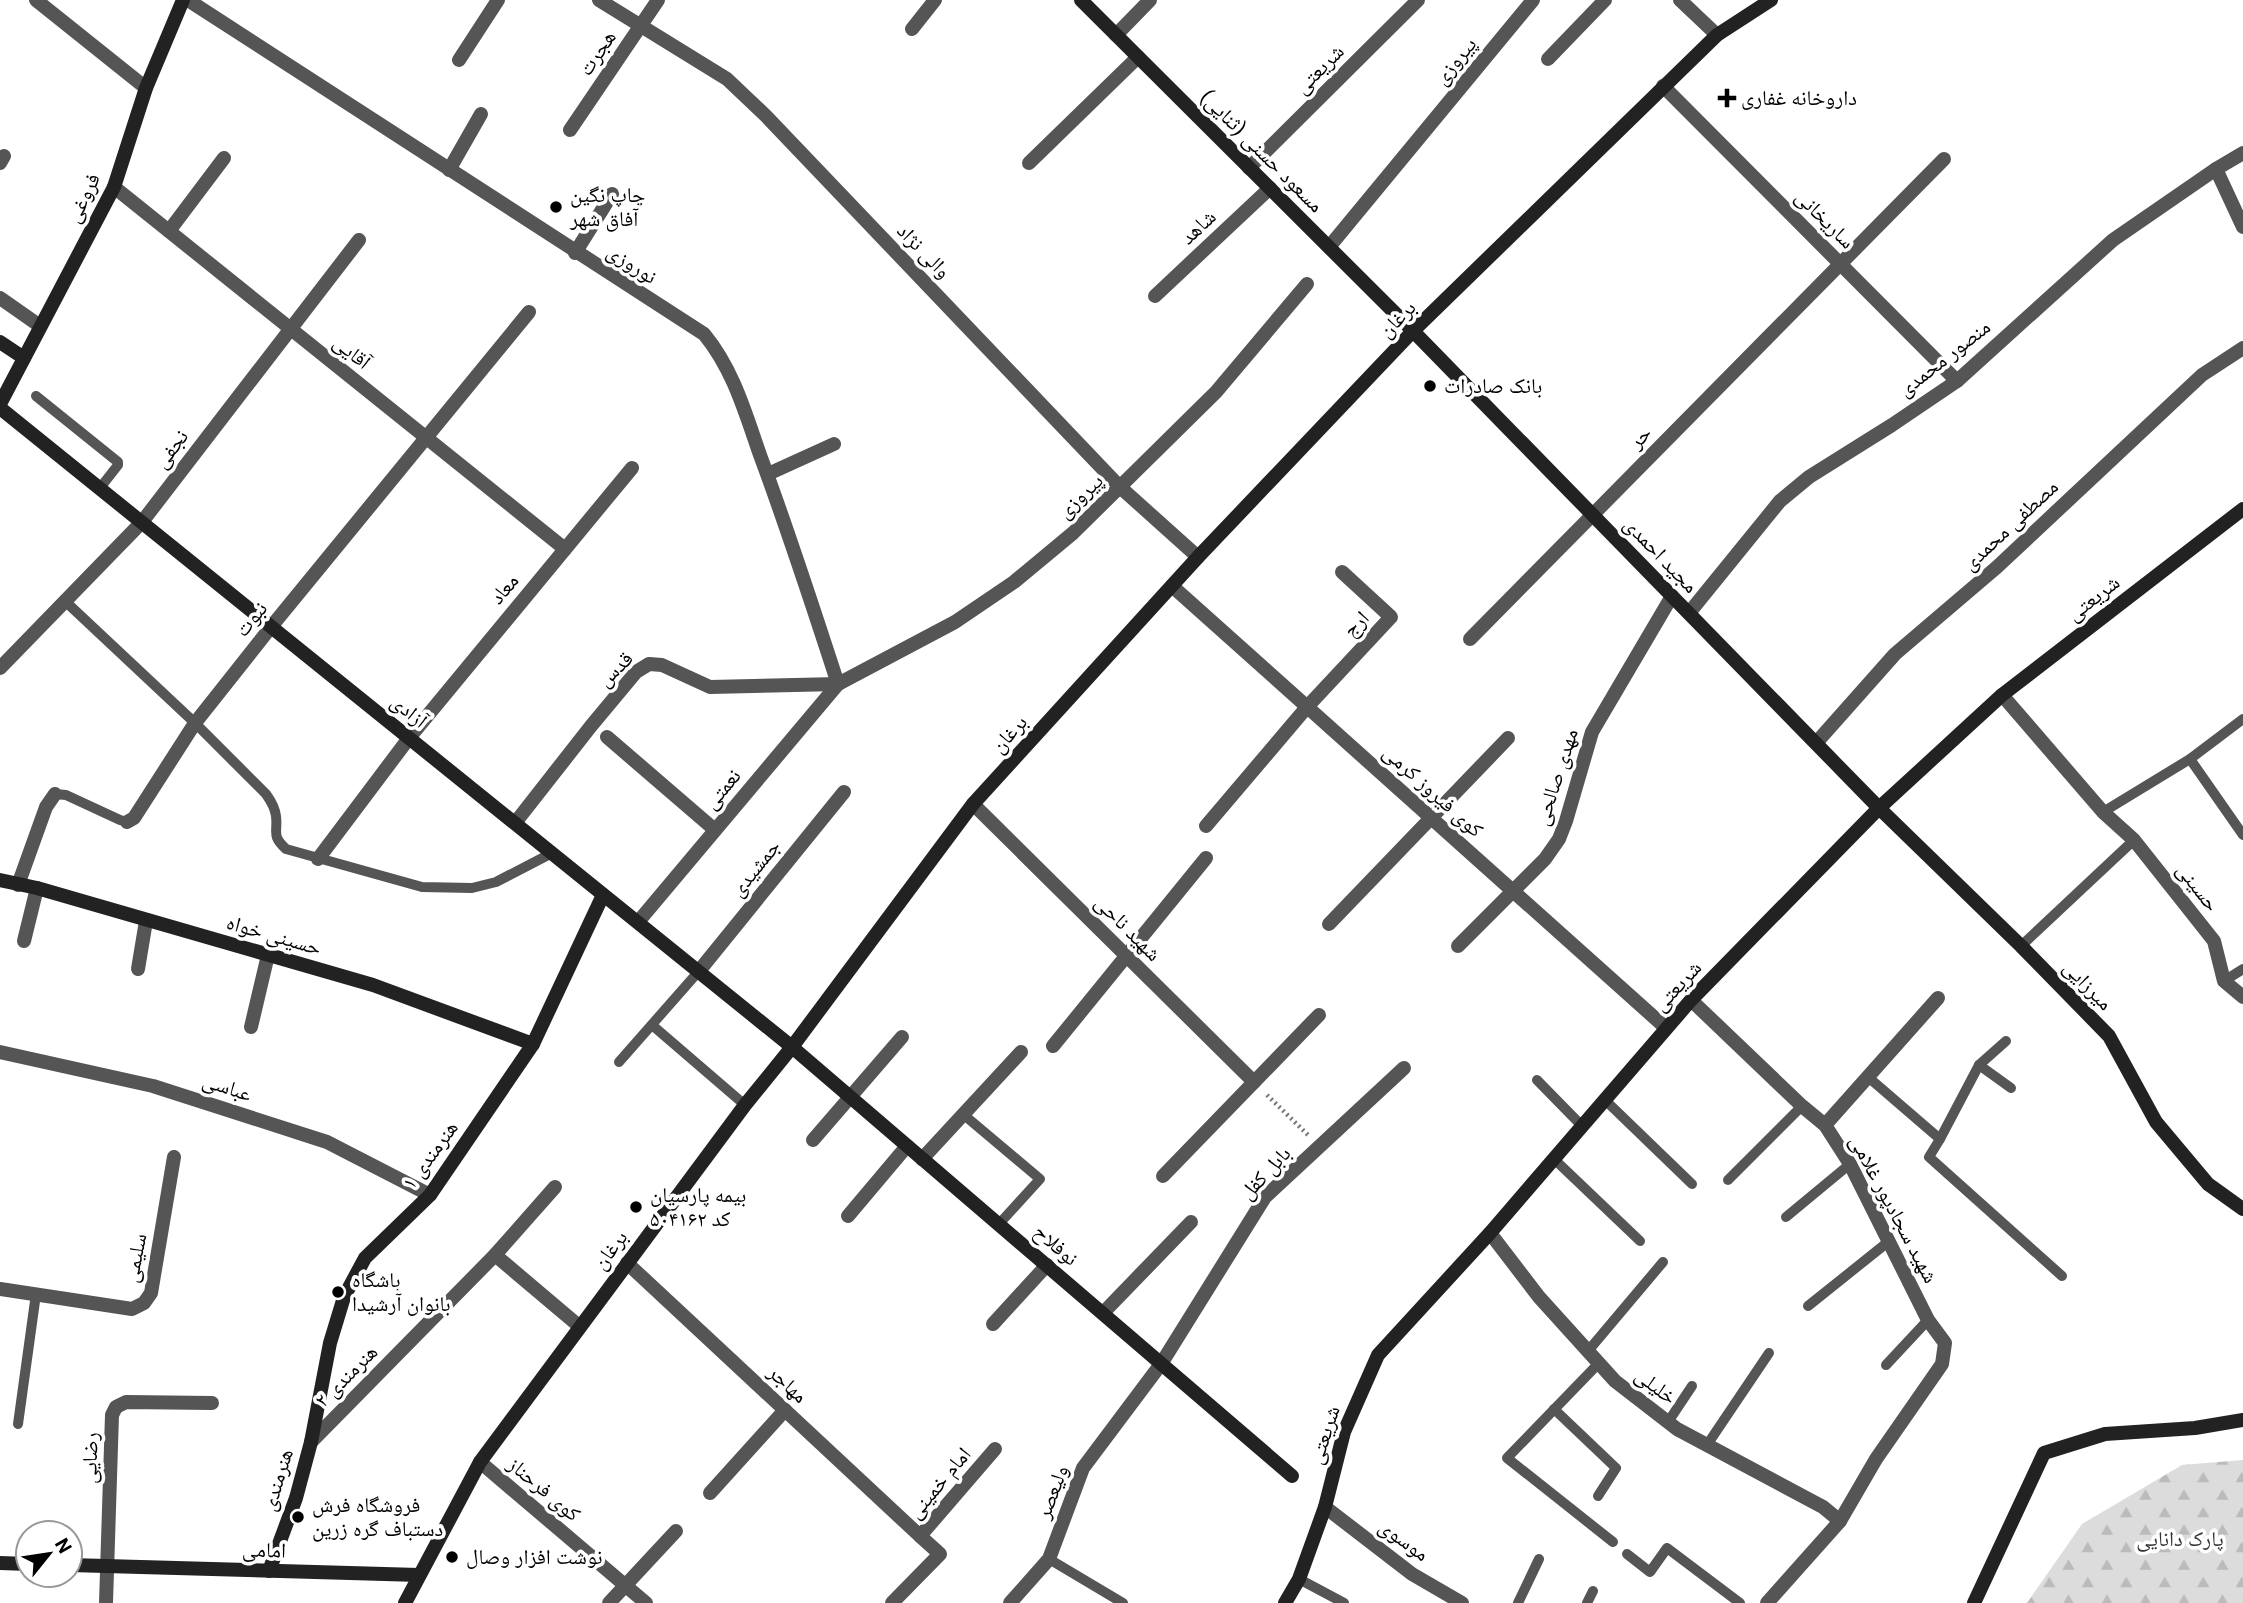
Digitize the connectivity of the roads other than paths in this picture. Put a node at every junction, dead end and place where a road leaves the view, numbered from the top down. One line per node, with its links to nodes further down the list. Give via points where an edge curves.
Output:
1 (36, 0): 23 (street)
2 (183, 0): 23 (street, فروغی)
3 (188, 0): 32 (street, نوروزی)
4 (498, 0): 21 (street)
5 (598, 0): 15 (street, والی نژاد)
6 (658, 0): 15 (street, هجرت)
7 (935, 0): 16 (street)
8 (1081, 0): 17 (street, مسعود حسنی (ثنایی))
9 (1150, 0): 17 (street)
10 (1418, 0): 30 (street, شریعتی)
11 (1533, 0): 39 (street, پیروزی)
12 (1605, 0): 20 (street)
13 (1680, 0): 18 (street)
14 (1771, 0): 18 (street, برغان)
15 (642, 25): 25 (street, هجرت); 59 (street, والی نژاد, via 727,79 766,116)
16 (912, 29)
17 (1116, 35): 19 (street, مسعود حسنی (ثنایی))
18 (1717, 35): 22 (street, برغان)
19 (1138, 57): 29 (street); 30 (street, مسعود حسنی (ثنایی))
20 (1548, 58)
21 (459, 60)
22 (1663, 86): 41 (street, ساریخانی); 48 (street, برغان)
23 (146, 88): 33 (street, فروغی)
24 (481, 114): 32 (street)
25 (570, 130)
26 (2243, 153): 31 (street, منصور محمدی)
27 (223, 158): 37 (street)
28 (1944, 159): 41 (street, حر)
29 (1030, 163)
30 (1250, 168): 34 (street, مسعود حسنی (ثنایی))
31 (2216, 169): 36 (street); 52 (street, منصور محمدی, via 2113,240)
32 (449, 170): 40 (street, نوروزی)
33 (114, 187): 37 (street, آقایی); 46 (street, فروغی)
34 (1270, 188): 39 (street, مسعود حسنی (ثنایی)); 43 (street, شاهد)
35 (612, 194): 40 (street)
36 (2243, 228)
37 (169, 231): 47 (street, آقایی)
38 (359, 240): 47 (street, نجفی)
39 (1329, 247): 48 (street, مسعود حسنی (ثنایی))
40 (575, 253): 58 (street, نوروزی, via 704,334 730,372)
41 (1840, 264): 52 (street, ساریخانی); 62 (street, حر)
42 (1307, 285): 59 (street, پیروزی, via 1216,393)
43 (1155, 296)
44 (0, 298): 46 (street)
45 (529, 312): 55 (street, نبوت)
46 (40, 326): 51 (street, فروغی)
47 (290, 329): 55 (street, آقایی); 63 (street, نجفی)
48 (1413, 331): 62 (street, مجید احمدی); 65 (street, برغان)
49 (0, 342): 51 (street)
50 (2243, 348): 82 (street, مصطفی محمدی, via 2202,375 1997,567 1895,654)
51 (24, 358): 54 (street, فروغی)
52 (1957, 381): 70 (street, منصور محمدی, via 1809,477 1780,501)
53 (36, 396): 60 (lane, via 118,461)
54 (0, 406): 60 (street, آزادی)
55 (426, 437): 64 (street, آقایی); 71 (street, نبوت)
56 (834, 444): 58 (street)
57 (632, 468): 64 (street, معاد)
58 (768, 474): 74 (street, نوروزی)
59 (1120, 486): 65 (street, والی نژاد); 74 (street, پیروزی, via 1014,582 955,622)
60 (100, 488): 63 (street, آزادی)
61 (2243, 509): 75 (street, شریعتی)
62 (1593, 514): 68 (street, مجید احمدی); 72 (street, حر)
63 (142, 522): 69 (street, نجفی); 71 (street, آزادی)
64 (565, 549): 80 (street, معاد)
65 (1198, 557): 67 (street, برغان)
66 (1342, 572): 76 (street, ارج, via 1391,617)
67 (1172, 586): 76 (street, کوی فیروز کرمی); 86 (street, برغان)
68 (1672, 596): 70 (street, مجید احمدی); 102 (street, مهدی صالحی, via 1592,732 1559,839)
69 (66, 602): 73 (street, نجفی); 78 (lane)
70 (1689, 613): 82 (street, مجید احمدی)
71 (271, 627): 78 (street, نبوت); 80 (street, آزادی)
72 (1470, 639)
73 (0, 668)
74 (838, 684): 91 (street, قدس, via 710,687 649,664 590,726); 93 (street, نعمتی)
75 (2002, 695): 87 (street, شریعتی); 88 (street, حسینی)
76 (1307, 707): 89 (street, کوی فیروز کرمی); 92 (street)
77 (2243, 719): 83 (lane)
78 (195, 723): 90 (street, نبوت, via 134,818); 98 (lane, via 272,802 279,842 286,849)
79 (607, 737): 93 (street)
80 (409, 738): 91 (street, آزادی); 98 (street, معاد)
81 (1508, 738): 89 (street)
82 (1816, 743): 87 (street, مجید احمدی)
83 (2190, 760): 88 (lane); 94 (lane)
84 (844, 792): 114 (street, جمشیدی)
85 (55, 794): 90 (lane, نبوت); 100 (street, نبوت)
86 (973, 804): 111 (street, شهید ناحی); 127 (street, برغان)
87 (1879, 808): 109 (street, میرزایی); 118 (street, شریعتی)
88 (2103, 812): 95 (street, حسینی)
89 (1432, 818): 102 (street, کوی فیروز کرمی); 106 (street)
90 (127, 822)
91 (515, 823): 96 (street, آزادی)
92 (1206, 826)
93 (715, 830): 105 (street, نعمتی)
94 (2243, 835)
95 (2134, 840): 109 (lane); 115 (street, حسینی, via 2214,941)
96 (552, 853): 98 (lane, via 496,882 472,888 422,887); 103 (street, آزادی)
97 (1206, 858): 111 (street)
98 (318, 859)
99 (0, 880): 100 (street, حسینی خواه)
100 (18, 885): 101 (street, حسینی خواه)
101 (37, 888): 104 (street, حسینی خواه); 107 (street)
102 (1513, 891): 108 (street, مهدی صالحی); 122 (street, کوی فیروز کرمی)
103 (603, 895): 105 (street, آزادی); 125 (street, هنرمندی ۱)
104 (146, 921): 110 (street, حسینی خواه); 112 (street)
105 (638, 922): 114 (street, آزادی)
106 (1329, 924)
107 (24, 941)
108 (1458, 946)
109 (2021, 946): 156 (street, میرزایی, via 2109,1035 2155,1122 2208,1184)
110 (268, 955): 121 (street); 125 (street, حسینی خواه, via 373,985)
111 (1126, 956): 126 (street); 135 (street, شهید ناحی)
112 (138, 969)
113 (2243, 969): 115 (lane)
114 (699, 971): 120 (lane); 127 (street, آزادی)
115 (2224, 981): 116 (street)
116 (2243, 997)
117 (1938, 998): 133 (street)
118 (1691, 1000): 122 (street, شریعتی); 140 (street, شهید سجادپور غلامی)
119 (1319, 1015): 135 (street)
120 (652, 1025): 130 (lane); 139 (lane)
121 (251, 1027)
122 (1666, 1028): 138 (street, شریعتی)
123 (902, 1037): 137 (street)
124 (2006, 1041): 131 (lane)
125 (533, 1044): 155 (street, هنرمندی ۱)
126 (1053, 1046)
127 (792, 1047): 137 (street, نوفلاح); 139 (street, برغان)
128 (0, 1052): 155 (street, عباسی, via 153,1086 327,1142)
129 (1021, 1052): 141 (street)
130 (619, 1062)
131 (1979, 1065): 136 (lane); 144 (lane)
132 (1404, 1068): 178 (street, بابل کفل, via 1265,1197)
133 (1868, 1077): 142 (street); 144 (lane)
134 (1537, 1080): 143 (lane)
135 (1254, 1082): 151 (street)
136 (2011, 1088)
137 (850, 1096): 145 (street); 146 (street, نوفلاح)
138 (1605, 1100): 143 (street, شریعتی); 153 (lane)
139 (745, 1105): 166 (street, برغان)
140 (1802, 1106): 142 (street, شهید سجادپور غلامی); 152 (lane)
141 (964, 1115): 148 (street); 160 (lane, via 1040,1178)
142 (1825, 1125): 150 (street, شهید سجادپور غلامی)
143 (1582, 1126): 149 (street, شریعتی)
144 (1940, 1139): 168 (lane, via 1928,1157)
145 (813, 1140)
146 (907, 1146): 148 (street, نوفلاح); 157 (street)
147 (174, 1157): 170 (street, سلیمی, via 151,1293 144,1303 132,1309)
148 (922, 1158): 160 (street, نوفلاح)
149 (1555, 1159): 161 (street, شریعتی); 162 (lane)
150 (1850, 1164): 158 (lane); 163 (street, شهید سجادپور غلامی)
151 (1163, 1176)
152 (1728, 1180)
153 (1692, 1184)
154 (555, 1187): 164 (street, هنرمندی ۲)
155 (430, 1195): 187 (street, هنرمندی ۱, via 365,1258 344,1297)
156 (2243, 1209)
157 (848, 1216)
158 (1786, 1217)
159 (1191, 1222): 172 (street)
160 (999, 1224): 167 (street, نوفلاح)
161 (1490, 1233): 177 (street, خلیلی); 194 (street, شریعتی, via 1378,1355 1344,1432)
162 (1640, 1241)
163 (1888, 1242): 171 (lane); 173 (street, شهید سجادپور غلامی)
164 (495, 1255): 175 (street); 187 (street, هنرمندی ۲)
165 (1663, 1262): 177 (lane)
166 (627, 1263): 175 (street, برغان); 183 (street, مهاجر)
167 (1047, 1265): 172 (street, نوفلاح); 174 (street)
168 (2062, 1276)
169 (0, 1289): 170 (street, سلیمی)
170 (36, 1294): 186 (lane)
171 (1808, 1306)
172 (1103, 1313): 178 (street, نوفلاح)
173 (1928, 1320): 179 (lane); 195 (street, شهید سجادپور غلامی, via 1945,1343 1942,1364)
174 (993, 1324)
175 (579, 1326): 190 (street, برغان)
176 (1769, 1353): 188 (lane)
177 (1593, 1357): 182 (lane); 185 (street, خلیلی, via 1615,1381)
178 (1161, 1364): 191 (street, نوفلاح); 200 (street, ولیعصر, via 1083,1468)
179 (1886, 1365)
180 (1692, 1386): 185 (lane)
181 (212, 1403): 203 (street, رضایی, via 126,1402 116,1407 112,1415)
182 (1554, 1409): 193 (lane, via 1616,1468); 198 (lane, via 1507,1458)
183 (785, 1410): 192 (street); 197 (street, مهاجر)
184 (2243, 1420): 223 (street, via 2105,1434 2043,1453)
185 (1668, 1422): 188 (street, خلیلی)
186 (18, 1423)
187 (311, 1442): 204 (street, هنرمندی)
188 (1707, 1446): 195 (street, خلیلی, via 1823,1507)
189 (995, 1449): 197 (street, امام خمینی)
190 (480, 1462): 205 (street, برغان); 207 (street, کوی فرحناز)
191 (1292, 1476)
192 (710, 1493)
193 (1598, 1496)
194 (1325, 1507): 206 (street, شریعتی); 218 (street, موسوی, via 1412,1574)
195 (1839, 1521): 222 (street)
196 (676, 1531): 207 (street)
197 (920, 1536): 213 (street, امام خمینی, via 940,1554)
198 (1613, 1542)
199 (1627, 1554): 221 (lane, via 1650,1572 1667,1548)
200 (1049, 1559): 214 (street, ولیعصر); 215 (lane)
201 (1539, 1559): 219 (lane)
202 (84, 1565): 203 (street, امامی)
203 (107, 1566): 204 (street, امامی); 209 (street)
204 (269, 1571): 205 (street, امامی)
205 (419, 1575): 210 (street, برغان)
206 (1299, 1579): 216 (street, شریعتی); 217 (lane)
207 (625, 1585): 211 (street); 212 (street, کوی فرحناز)
208 (1593, 1591): 220 (lane)
209 (106, 1603)
210 (405, 1603)
211 (609, 1603)
212 (646, 1603)
213 (892, 1603)
214 (1010, 1603)
215 (1123, 1603)
216 (1285, 1603)
217 (1345, 1603)
218 (1462, 1603)
219 (1518, 1603)
220 (1587, 1603)
221 (1740, 1603)
222 (1767, 1603)
223 (1974, 1603)

